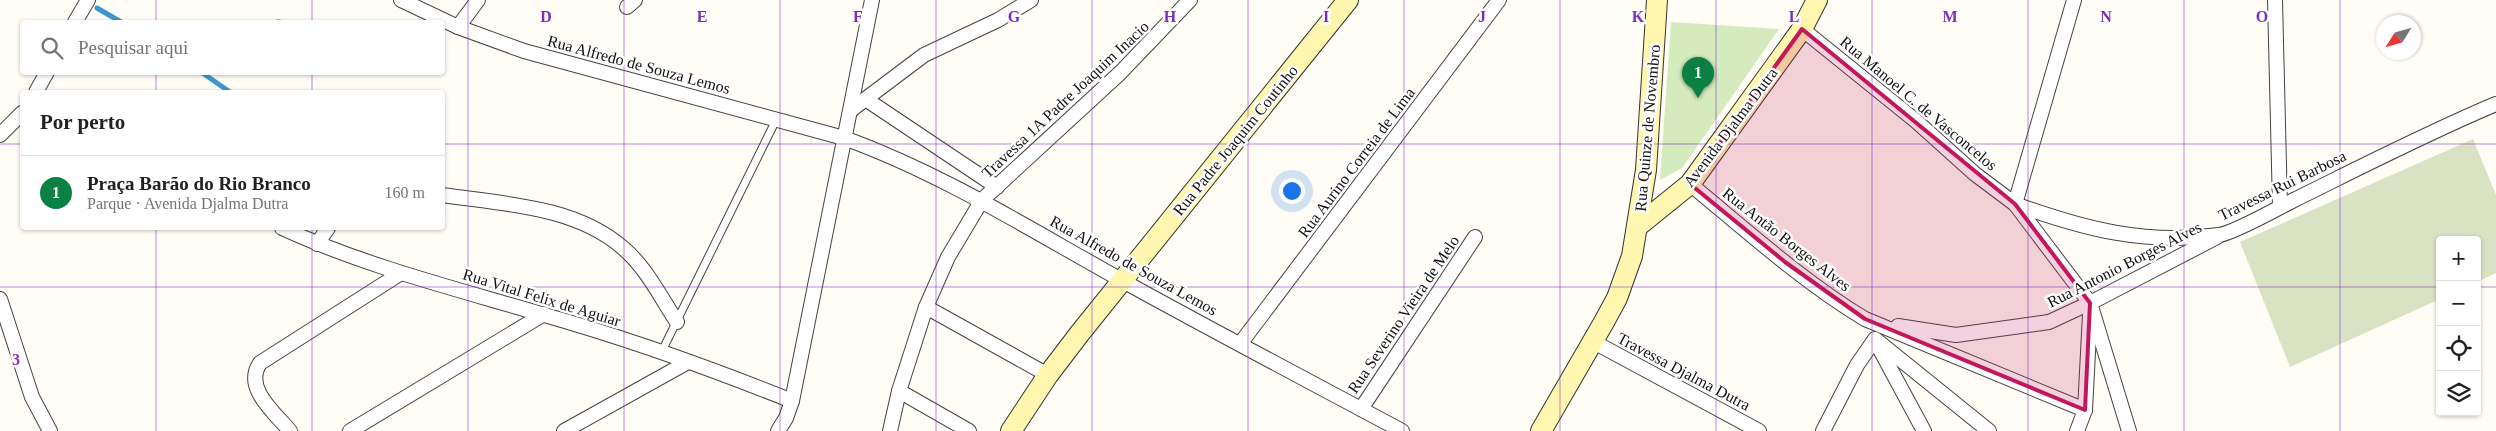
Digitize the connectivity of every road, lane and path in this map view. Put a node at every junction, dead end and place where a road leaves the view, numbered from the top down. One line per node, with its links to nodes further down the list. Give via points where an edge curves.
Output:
1 (88, 0): 13 (street)
2 (401, 0): 14 (street, Rua Alfredo de Souza Lemos)
3 (478, 0): 16 (street)
4 (872, 0): 22 (street)
5 (1031, 0): 20 (street, via 998,20 924,55)
6 (1190, 0): 28 (street, Travessa 1A Padre Joaquim Inacio, via 1120,73)
7 (1348, 0): 40 (street, Rua Padre Joaquim Coutinho)
8 (1499, 0): 49 (street, Rua Aurino Correia de Lima)
9 (1657, 0): 33 (street, Rua Quinze de Novembro, via 1646,170)
10 (1818, 0): 17 (street, Avenida Djalma Dutra)
11 (2074, 0): 31 (street)
12 (2275, 0): 32 (street)
13 (76, 20)
14 (443, 20)
15 (445, 21): 16 (street, Rua Alfredo de Souza Lemos)
16 (458, 27): 24 (street, Rua Alfredo de Souza Lemos, via 524,51)
17 (1802, 29): 27 (street, Avenida Djalma Dutra); 31 (street, Rua Manoel C. de Vasconcelos, via 1916,121 1974,174)
18 (45, 75): 19 (street)
19 (37, 90)
20 (867, 100): 22 (street); 28 (street)
21 (2496, 104): 32 (street, Travessa Rui Barbosa)
22 (851, 110): 26 (street)
23 (20, 115): 25 (street)
24 (776, 120): 26 (street, Rua Alfredo de Souza Lemos); 46 (lane)
25 (0, 135)
26 (844, 138): 30 (street, Rua Alfredo de Souza Lemos, via 871,147); 54 (street)
27 (1690, 184): 33 (street, Avenida Djalma Dutra); 45 (street, Rua Antão Borges Alves, via 1838,303)
28 (997, 187): 30 (street, Travessa 1A Padre Joaquim Inacio)
29 (445, 195): 46 (street, via 552,212 596,229 623,248 639,265)
30 (982, 200): 40 (street, Rua Alfredo de Souza Lemos); 43 (street, Travessa 1A Padre Joaquim Inacio, via 948,257)
31 (2015, 204): 36 (street, Travessa Rui Barbosa, via 2071,224 2124,235); 42 (street)
32 (2280, 207): 36 (street, Travessa Rui Barbosa)
33 (1638, 226): 48 (street, via 1632,256 1617,298)
34 (286, 230): 38 (street, Rua Vital Felix de Aguiar)
35 (327, 230): 38 (street)
36 (2221, 235): 42 (street, Rua Antonio Borges Alves)
37 (1475, 237): 55 (street, Rua Severino Vieira de Melo)
38 (317, 244): 39 (street, Rua Vital Felix de Aguiar)
39 (401, 273): 44 (street, Rua Vital Felix de Aguiar); 58 (street, via 260,363 256,370 256,388)
40 (1122, 281): 49 (street, Rua Alfredo de Souza Lemos); 52 (street, Rua Padre Joaquim Coutinho)
41 (0, 299): 57 (street, via 32,397)
42 (2090, 303): 45 (street, Rua Antonio Borges Alves, via 2049,322 1956,335); 56 (street); 72 (street)
43 (926, 307): 52 (street); 53 (street, Travessa 1A Padre Joaquim Inacio)
44 (544, 314): 50 (street, Rua Vital Felix de Aguiar); 59 (street)
45 (1865, 318): 47 (street); 56 (street)
46 (677, 322): 50 (lane)
47 (1875, 339): 68 (street, via 1849,379); 69 (street); 70 (street)
48 (1592, 341): 66 (street); 67 (street, Travessa Djalma Dutra)
49 (1240, 344): 55 (street, Rua Alfredo de Souza Lemos)
50 (661, 353): 51 (street, Rua Vital Felix de Aguiar)
51 (688, 362): 54 (street, Rua Vital Felix de Aguiar); 60 (street)
52 (1048, 375): 64 (street, Rua Padre Joaquim Coutinho)
53 (898, 391): 62 (street, Travessa 1A Padre Joaquim Inacio); 63 (street)
54 (792, 400): 61 (street)
55 (1361, 409): 65 (street, Rua Alfredo de Souza Lemos)
56 (2085, 410): 71 (street)
57 (50, 431)
58 (290, 431)
59 (350, 431)
60 (564, 431)
61 (778, 431)
62 (890, 431)
63 (969, 431)
64 (1011, 431)
65 (1402, 431)
66 (1541, 431)
67 (1759, 431)
68 (1823, 431)
69 (1924, 431)
70 (1989, 431)
71 (2077, 431)
72 (2129, 431)

